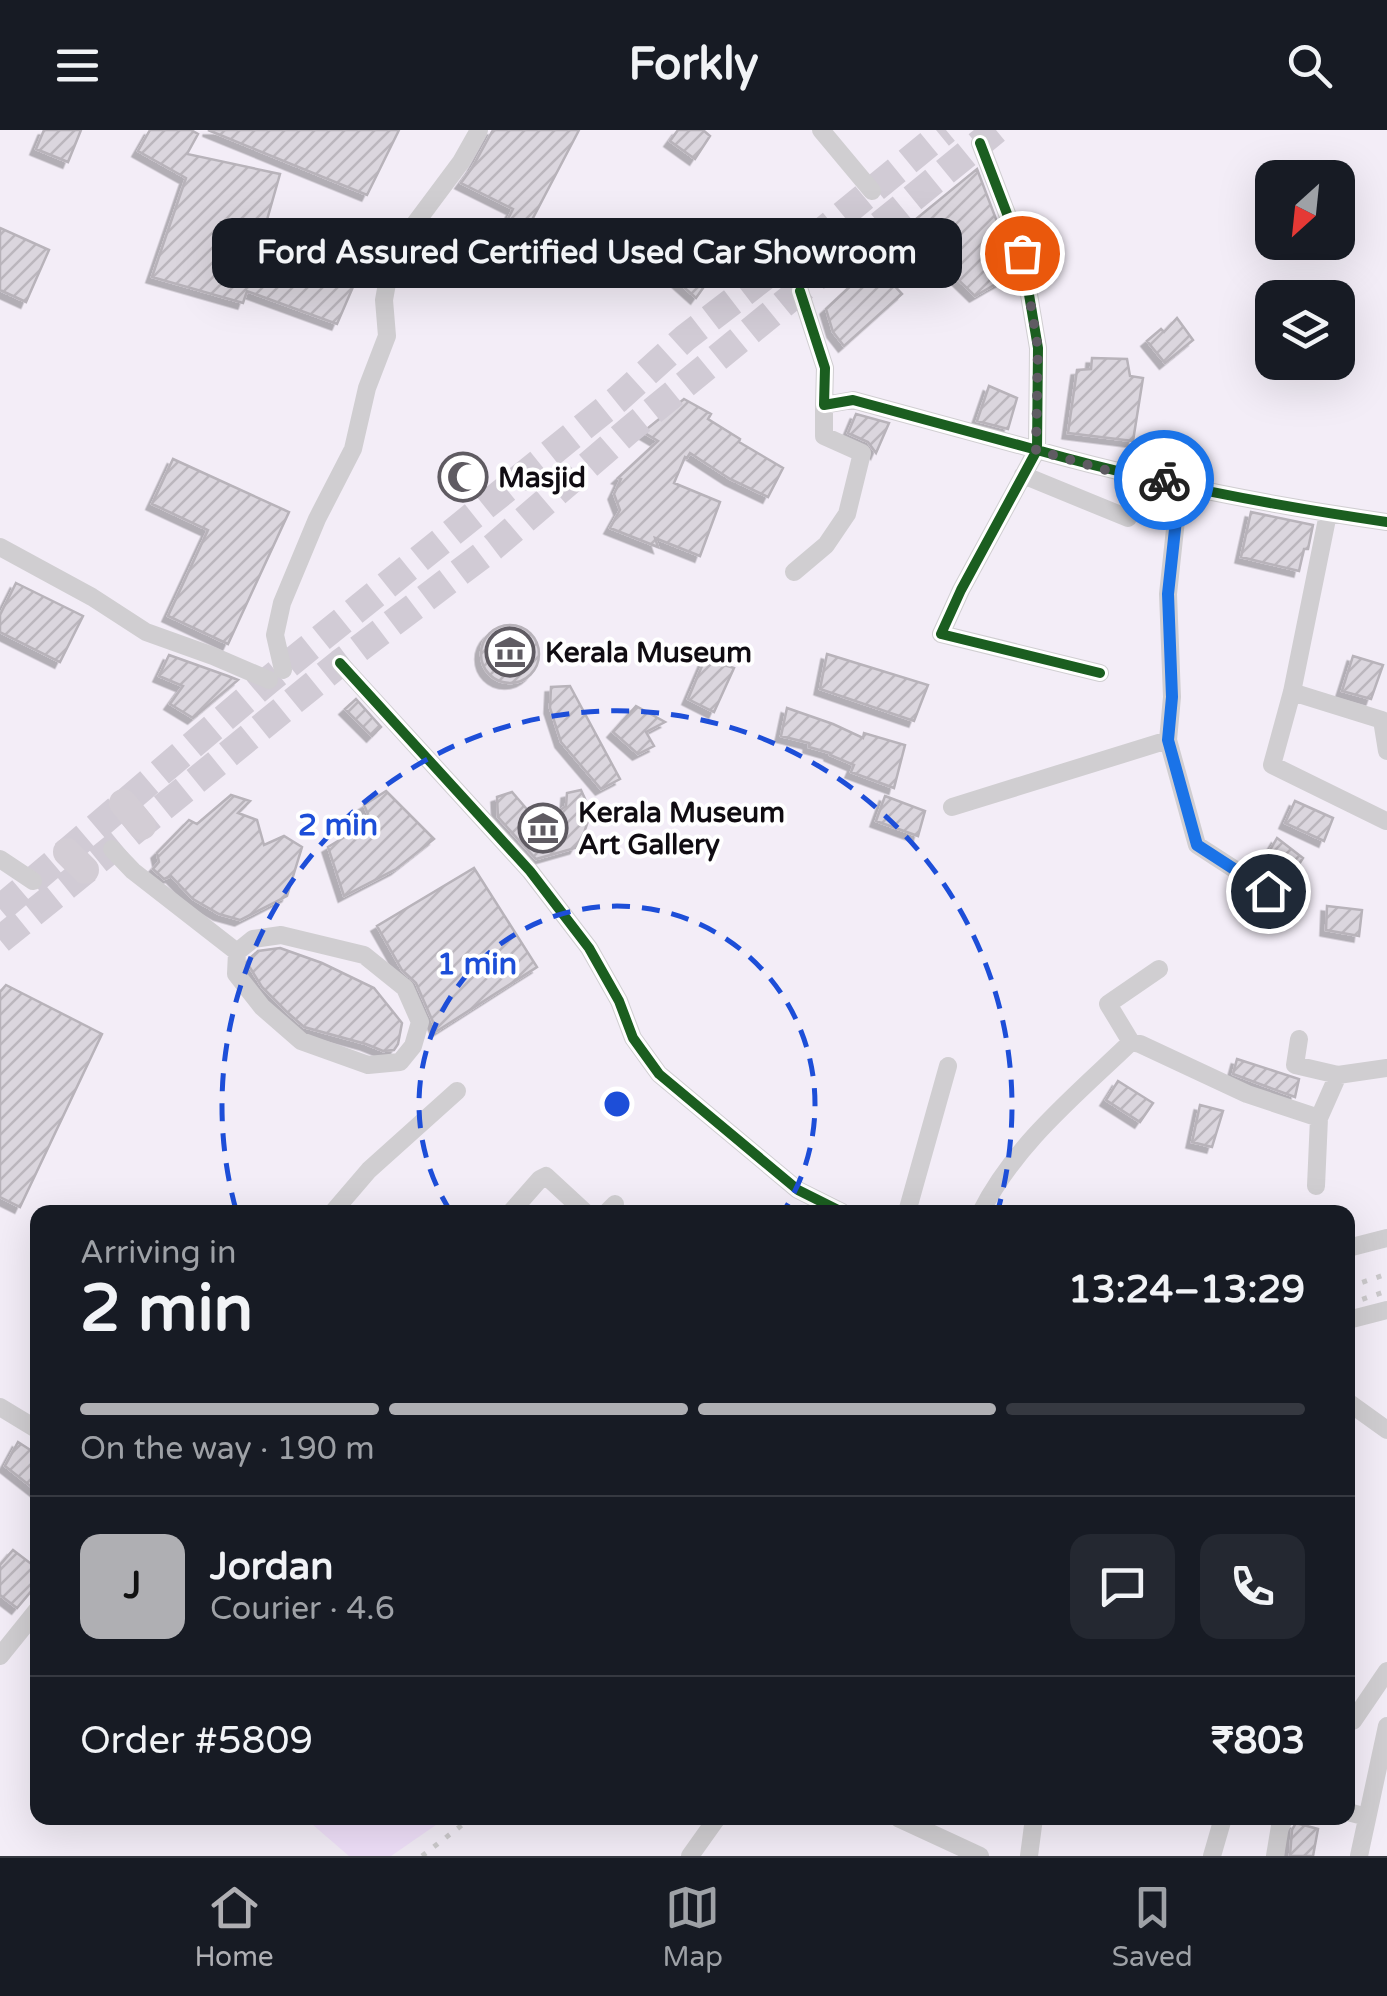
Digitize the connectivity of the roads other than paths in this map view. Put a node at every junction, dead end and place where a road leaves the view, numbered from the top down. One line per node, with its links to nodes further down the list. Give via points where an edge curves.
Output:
1 (477, 130): 13 (street, via 391,261 386,336 353,449 282,603 276,675 146,632)
2 (821, 130): 4 (street)
3 (980, 143): 7 (street, via 1022,253 1038,348)
4 (872, 191)
5 (800, 291): 6 (street, via 825,368)
6 (824, 405): 7 (street, via 852,400); 14 (street, via 824,436 862,453 848,514 826,545)
7 (1036, 450): 8 (street); 9 (street)
8 (1023, 475): 11 (street); 16 (street, via 942,634)
9 (1180, 483): 10 (street); 18 (street, via 1168,594)
10 (1328, 514): 12 (street); 17 (street)
11 (1128, 518)
12 (1387, 522)
13 (0, 546)
14 (794, 572)
15 (340, 663): 41 (street, via 530,871 589,948 632,1038 659,1074 798,1190)
16 (1100, 672)
17 (1292, 692): 19 (street, via 1382,720); 22 (street, via 1272,764)
18 (1168, 740): 21 (street); 27 (street, via 1197,845)
19 (1387, 751)
20 (124, 803): 23 (highway)
21 (952, 807)
22 (1386, 821)
23 (142, 826)
24 (112, 849): 28 (street)
25 (0, 858): 26 (street)
26 (33, 881)
27 (1268, 891)
28 (237, 952): 28 (street, via 236,974 301,1040 368,1065 400,1062 414,1046 420,1022 404,988 364,955 281,935 253,939)
29 (1159, 968): 31 (street, via 1108,1004)
30 (1300, 1039): 34 (street, via 1295,1065)
31 (1131, 1042): 36 (street); 43 (street, via 1019,1154)
32 (948, 1066): 42 (street)
33 (1387, 1068): 34 (street)
34 (1338, 1075): 36 (street)
35 (456, 1091): 38 (street)
36 (1320, 1118): 37 (street)
37 (1316, 1186)
38 (339, 1205)
39 (518, 1205): 40 (street, via 543,1176)
40 (578, 1205)
41 (828, 1205)
42 (909, 1205)
43 (986, 1205)
44 (1387, 1238): 45 (street)
45 (1355, 1246)
46 (1387, 1310): 47 (street)
47 (1355, 1318)
48 (0, 1407): 50 (street)
49 (1355, 1407): 51 (street)
50 (30, 1425)
51 (1387, 1430)
52 (30, 1620): 53 (street)
53 (0, 1656)
54 (1387, 1671): 55 (street)
55 (1355, 1714)
56 (1355, 1722): 57 (street)
57 (1387, 1726): 59 (street)
58 (1355, 1814): 59 (street)
59 (1368, 1817): 70 (street)
60 (712, 1825): 65 (street)
61 (913, 1825): 66 (street)
62 (1033, 1825): 67 (street)
63 (1221, 1825): 68 (street)
64 (1281, 1825): 69 (street)
65 (690, 1856)
66 (980, 1856)
67 (1029, 1856)
68 (1212, 1856)
69 (1276, 1856)
70 (1359, 1856)

